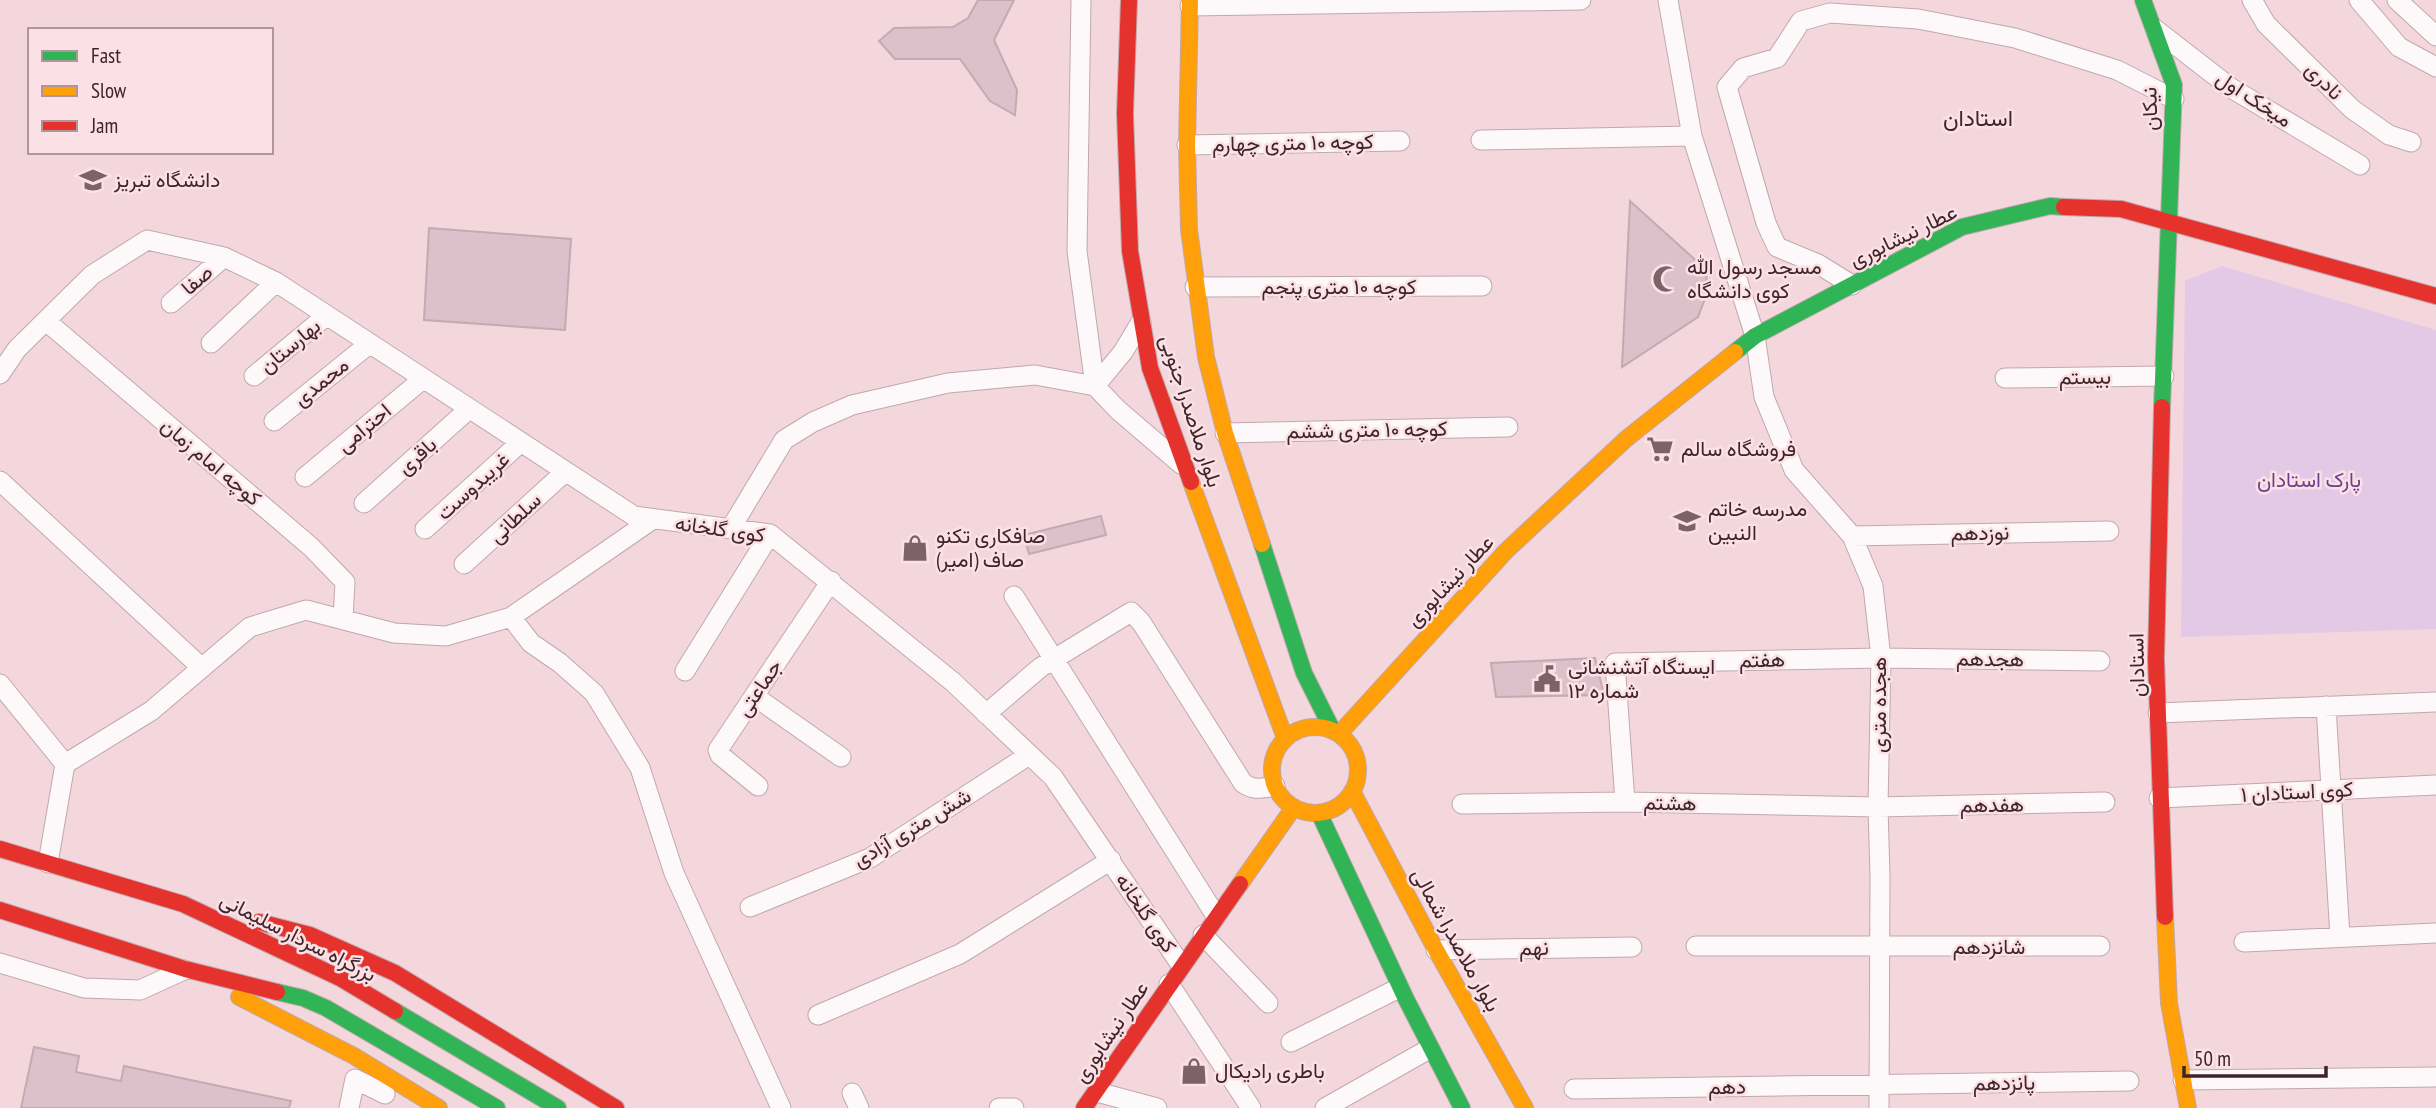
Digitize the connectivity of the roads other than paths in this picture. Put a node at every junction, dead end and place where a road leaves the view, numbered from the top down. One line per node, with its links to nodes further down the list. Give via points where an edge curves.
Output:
1 (1081, 0): 39 (street, via 1077,251)
2 (1129, 0): 30 (main road, بلوار ملاصدرا جنوبی, via 1127,210)
3 (1581, 0): 9 (street)
4 (1668, 0): 14 (street, هجده متری)
5 (2143, 0): 10 (main road, نیکان)
6 (2252, 0): 17 (street, نادری, via 2266,24 2353,109 2389,135)
7 (2359, 0): 12 (street, via 2399,47)
8 (2397, 0): 11 (street)
9 (1190, 3): 18 (main road, بلوار ملاصدرا جنوبی)
10 (2152, 27): 13 (main road, نیکان, via 2174,85); 19 (street, میخک اول, via 2231,88)
11 (2436, 36)
12 (2436, 67)
13 (2174, 99): 20 (main road, نیکان); 23 (street, via 2117,70 2014,37 1918,19 1830,13 1801,21 1777,58 1743,68 1727,87 1777,247)
14 (1692, 136): 15 (street); 31 (street, هجده متری)
15 (1482, 140)
16 (1400, 141): 18 (street, کوچه ۱۰ متری چهارم)
17 (2411, 142)
18 (1187, 145): 25 (main road, بلوار ملاصدرا جنوبی)
19 (2360, 165)
20 (2169, 220): 23 (main road, عطار نیشابوری, via 2121,209 2050,206 1962,227); 26 (main road, عطار نیشابوری); 36 (main road, استادان)
21 (224, 257): 22 (street, کوی گلخانه); 27 (street, صفا); 29 (street, کوی گلخانه, via 147,240 92,275)
22 (276, 282): 28 (street, کوی گلخانه); 32 (street)
23 (1852, 285): 31 (main road, عطار نیشابوری)
24 (1482, 286): 25 (street, کوچه ۱۰ متری پنجم)
25 (1195, 287): 43 (main road, بلوار ملاصدرا جنوبی)
26 (2436, 296)
27 (171, 303)
28 (326, 316): 33 (street, کوی گلخانه); 35 (street, بهارستان)
29 (46, 321): 34 (street, via 17,349); 60 (street, کوچه امام زمان, via 311,547 345,582)
30 (1141, 322): 39 (street); 45 (main road, بلوار ملاصدرا جنوبی, via 1150,368)
31 (1755, 336): 55 (street, هجده متری, via 1763,397 1794,470); 72 (main road, عطار نیشابوری, via 1626,439 1506,551)
32 (211, 343)
33 (369, 344): 38 (street, کوی گلخانه); 41 (street, محمدی)
34 (0, 374)
35 (254, 376)
36 (2164, 376): 37 (street, بیستم); 70 (main road, استادان)
37 (2005, 378)
38 (423, 379): 40 (street, کوی گلخانه); 47 (street, احترامی)
39 (1095, 386): 45 (street); 51 (street, via 1035,375 948,383 852,405 784,440)
40 (469, 409): 44 (street, کوی گلخانه); 49 (street, باقری)
41 (274, 421)
42 (1508, 428): 43 (street, کوچه ۱۰ متری ششم)
43 (1224, 433): 72 (main road, بلوار ملاصدرا جنوبی, via 1304,673)
44 (520, 443): 46 (street, کوی گلخانه); 52 (street, غریبدوست)
45 (1186, 468): 73 (main road, بلوار ملاصدرا جنوبی)
46 (565, 472): 50 (street, کوی گلخانه, via 634,516); 56 (street, سلطانی)
47 (305, 477)
48 (0, 481): 64 (street)
49 (364, 503)
50 (653, 519): 51 (street, کوی گلخانه); 59 (street)
51 (732, 528): 54 (street, کوی گلخانه)
52 (425, 529)
53 (2109, 531): 55 (street, نوزدهم)
54 (770, 534): 57 (street, کوی گلخانه); 65 (street)
55 (1852, 536): 61 (street, هجده متری, via 1873,586)
56 (464, 564)
57 (831, 581): 67 (street, جماعتی); 71 (street, کوی گلخانه)
58 (1014, 596): 62 (street)
59 (511, 617): 60 (street, via 446,636 394,633); 126 (street, via 531,643 594,693 640,768 674,873)
60 (343, 620): 64 (street, via 306,610 250,627)
61 (1881, 658): 63 (street, هجدهم); 83 (street, هفتم, via 1615,663); 87 (street, هجده متری)
62 (1054, 659): 71 (street); 79 (street, via 1131,612 1243,783 1259,789); 95 (street)
63 (2100, 661)
64 (202, 668): 76 (street, via 151,711)
65 (685, 671)
66 (0, 684): 76 (street)
67 (754, 696): 75 (street); 78 (street, جماعتی, via 718,750)
68 (2436, 702): 69 (street)
69 (2326, 706): 70 (street); 80 (street)
70 (2158, 713): 82 (main road, استادان)
71 (986, 714): 74 (street, کوی گلخانه)
72 (1336, 733): 73 (main road, via 1311,727); 81 (main road, via 1351,747 1357,761)
73 (1285, 738): 79 (main road, via 1272,761)
74 (1030, 755): 90 (street, کوی گلخانه, via 1053,777); 93 (street, شش متری آزادی, via 870,858)
75 (841, 757)
76 (65, 764): 91 (street)
77 (2436, 785): 80 (street, کوی استادان ۱)
78 (758, 786)
79 (1275, 786): 86 (main road)
80 (2330, 790): 82 (street, کوی استادان ۱); 98 (street)
81 (1352, 792): 88 (main road, via 1337,806); 104 (main road, بلوار ملاصدرا شمالی)
82 (2159, 798): 115 (main road, استادان, via 2169,1003)
83 (1625, 802): 85 (street, هشتم); 87 (street, هشتم)
84 (2105, 802): 87 (street, هفدهم)
85 (1462, 804)
86 (1293, 807): 88 (main road); 95 (main road, عطار نیشابوری)
87 (1878, 807): 103 (street, هجده متری)
88 (1319, 813): 109 (main road)
89 (0, 849): 91 (main road, بزرگراه سردار سلیمانی)
90 (1111, 860): 106 (street, کوی گلخانه); 111 (street, via 960,954)
91 (48, 863): 92 (main road, بزرگراه سردار سلیمانی)
92 (183, 904): 124 (main road, بزرگراه سردار سلیمانی, via 340,978); 125 (main road, via 310,934 350,951 395,973)
93 (750, 907)
94 (0, 910): 107 (main road)
95 (1216, 916): 97 (main road, عطار نیشابوری)
96 (2436, 933): 98 (street)
97 (1203, 935): 106 (main road, عطار نیشابوری); 110 (street)
98 (2340, 937): 99 (street)
99 (2244, 942)
100 (1696, 946): 103 (street)
101 (2100, 946): 103 (street, شانزدهم)
102 (1632, 947): 104 (street, نهم)
103 (1878, 947): 117 (street, هجده متری)
104 (1436, 950): 134 (main road, بلوار ملاصدرا شمالی)
105 (0, 963): 107 (street, via 84,988 140,990)
106 (1181, 965): 108 (main road, عطار نیشابوری)
107 (186, 969): 122 (main road, via 354,1056); 123 (main road, via 326,1007)
108 (1169, 984): 119 (main road, عطار نیشابوری); 131 (street, کوی گلخانه)
109 (1399, 988): 112 (street); 113 (main road)
110 (1268, 1003)
111 (818, 1015)
112 (1291, 1042)
113 (1429, 1049): 132 (street); 133 (main road)
114 (2436, 1077): 115 (street)
115 (2183, 1080): 136 (main road, استادان)
116 (2129, 1081): 117 (street, پانزدهم)
117 (1880, 1086): 118 (street, دهم); 135 (street, هجده متری)
118 (1574, 1090)
119 (1097, 1092): 129 (main road, عطار نیشابوری); 130 (street)
120 (349, 1108): 121 (street, via 355,1079)
121 (406, 1108)
122 (439, 1108)
123 (497, 1108)
124 (558, 1108)
125 (616, 1108)
126 (781, 1108)
127 (999, 1108): 128 (street)
128 (1014, 1108)
129 (1084, 1108)
130 (1157, 1108)
131 (1251, 1108)
132 (1325, 1108)
133 (1462, 1108)
134 (1525, 1108)
135 (1879, 1108)
136 (2188, 1108)

